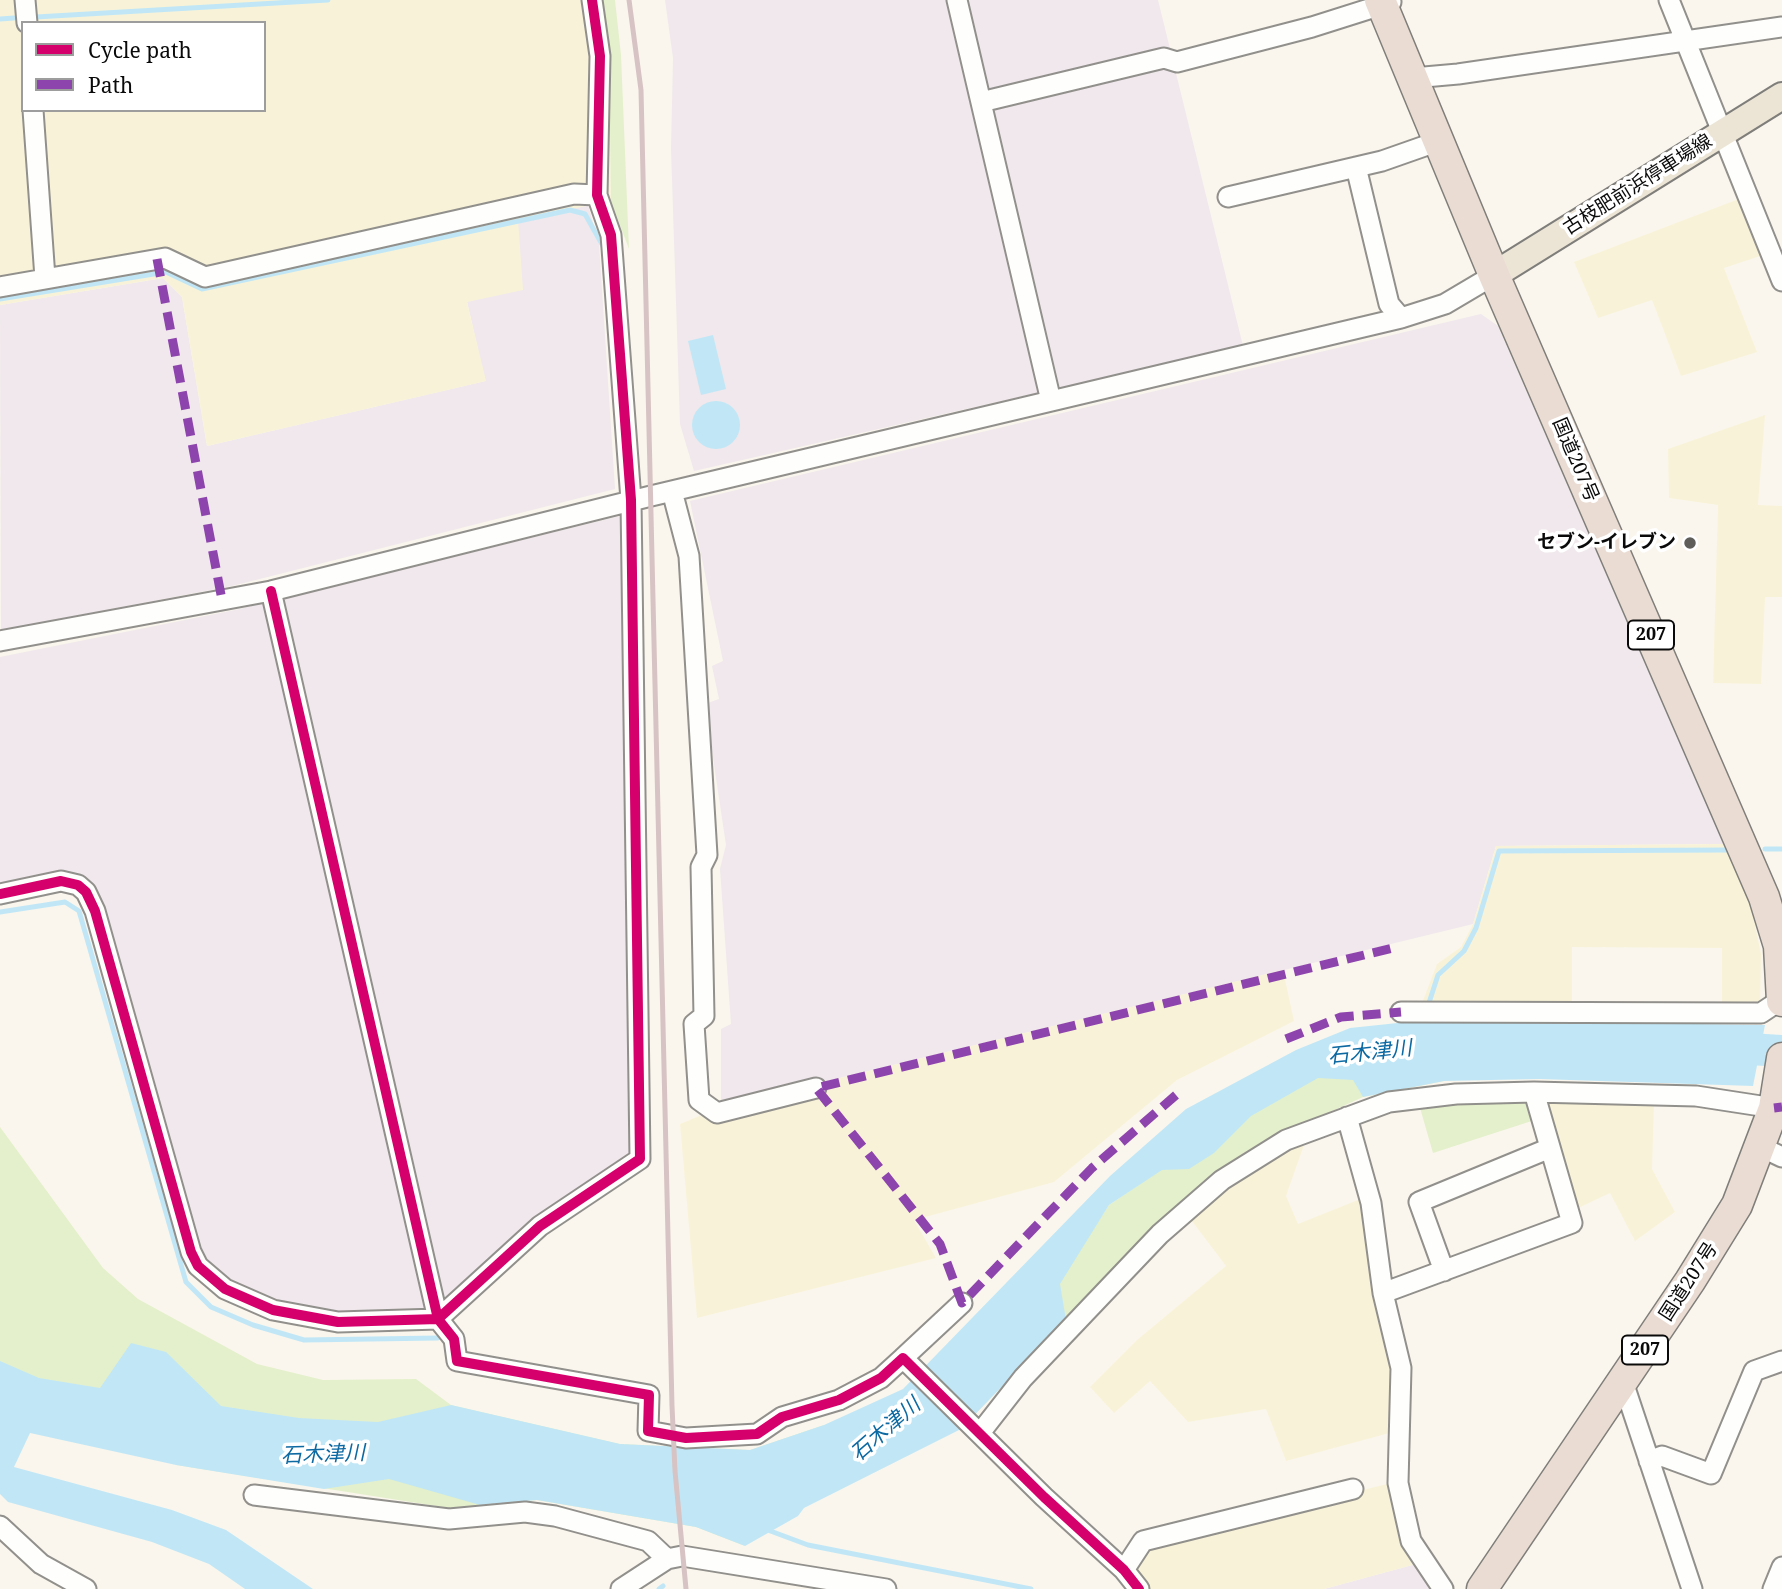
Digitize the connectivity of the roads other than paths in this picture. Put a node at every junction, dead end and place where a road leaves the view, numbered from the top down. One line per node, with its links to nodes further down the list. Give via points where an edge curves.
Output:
1 (26, 0): 6 (street)
2 (592, 0): 16 (street, via 600,56)
3 (957, 0): 11 (street)
4 (1669, 0): 8 (street)
5 (1386, 2): 9 (highway, 国道207号 / 207); 11 (street, via 1312,27 1178,62 1164,58)
6 (27, 21)
7 (1782, 27): 8 (street)
8 (1685, 42): 9 (street); 13 (street)
9 (1413, 78): 14 (highway, 国道207号 / 207)
10 (1782, 96): 13 (main road, 古枝肥前浜停車場線)
11 (981, 102): 23 (street)
12 (33, 112): 19 (street)
13 (1721, 133): 18 (main road, 古枝肥前浜停車場線); 20 (street)
14 (1439, 141): 15 (street); 18 (highway, 国道207号 / 207)
15 (1356, 167): 17 (street); 22 (street, via 1389,304)
16 (597, 195): 19 (street, via 574,194 205,277 165,258); 25 (street, via 611,235)
17 (1228, 197)
18 (1494, 275): 22 (street, via 1446,304); 28 (highway, 国道207号 / 207)
19 (45, 278): 21 (street)
20 (1782, 281)
21 (0, 287)
22 (1401, 318): 23 (street)
23 (1051, 401): 24 (street)
24 (671, 491): 25 (street); 33 (street, via 689,556 707,855 701,867 704,1016 694,1024 699,1100 717,1113)
25 (631, 500): 26 (street); 42 (street, via 639,1159 540,1226)
26 (271, 591): 27 (street); 42 (street)
27 (0, 641)
28 (1773, 893): 30 (highway, 国道207号 / 207)
29 (0, 894): 42 (street, via 61,881 86,892 191,1252 210,1278 272,1310 338,1322)
30 (1782, 999): 31 (street, via 1761,1013)
31 (1401, 1012)
32 (1782, 1058): 35 (highway, 国道207号 / 207)
33 (816, 1088)
34 (1534, 1092): 35 (street); 36 (street, via 1389,1102); 37 (street)
35 (1776, 1101): 38 (highway, 国道207号 / 207)
36 (1348, 1117): 40 (street, via 1371,1203); 46 (street, via 1286,1140 1222,1180 1151,1244)
37 (1550, 1148): 39 (street, via 1572,1223); 39 (street, via 1419,1202)
38 (1771, 1152): 45 (highway, 国道207号 / 207)
39 (1444, 1271): 40 (street)
40 (1382, 1293): 58 (street, via 1401,1368 1398,1483 1411,1541)
41 (962, 1303): 44 (street)
42 (438, 1319): 44 (street, via 454,1339 457,1361 649,1395 648,1431 686,1438 757,1434 782,1417 839,1401)
43 (1782, 1361): 47 (street, via 1754,1371 1711,1474 1662,1456)
44 (909, 1364): 46 (street)
45 (1623, 1382): 47 (street); 59 (highway, 国道207号 / 207)
46 (977, 1430): 53 (street)
47 (1649, 1461): 60 (street)
48 (1353, 1489): 53 (street, via 1143,1541)
49 (254, 1495): 51 (street, via 449,1519 526,1513 555,1516 648,1541)
50 (0, 1527): 54 (street, via 41,1564)
51 (667, 1559): 55 (street); 56 (street, via 682,1556)
52 (1782, 1567): 61 (street)
53 (1124, 1570): 57 (street)
54 (86, 1589)
55 (621, 1589)
56 (886, 1589)
57 (1139, 1589)
58 (1443, 1589)
59 (1482, 1589)
60 (1692, 1589)
61 (1773, 1589)

